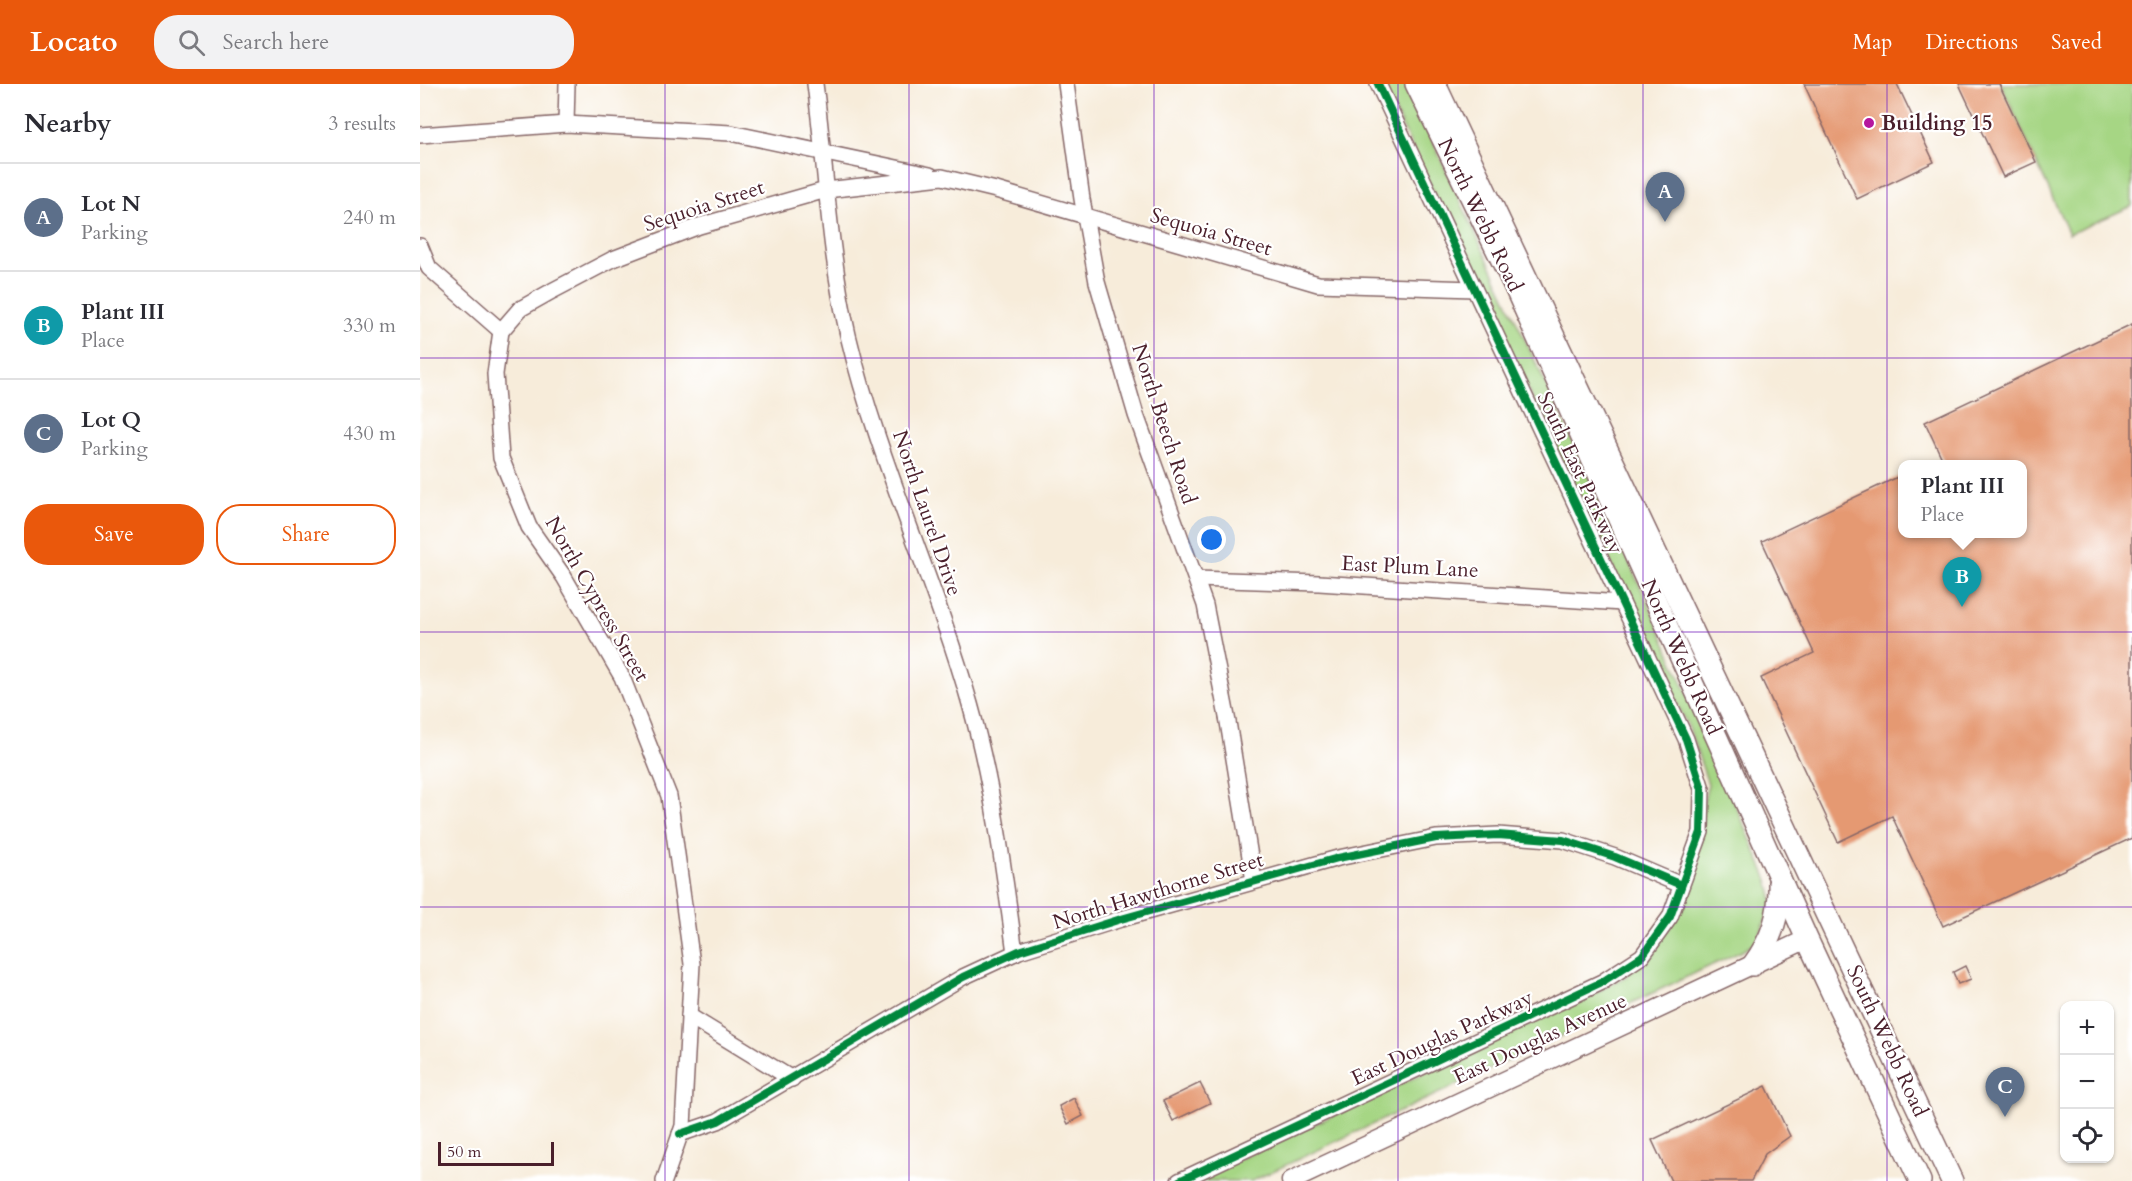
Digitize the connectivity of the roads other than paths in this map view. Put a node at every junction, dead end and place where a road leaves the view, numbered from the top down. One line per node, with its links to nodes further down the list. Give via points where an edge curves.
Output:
1 (567, 84): 7 (street)
2 (815, 84): 9 (street, North Laurel Drive)
3 (1066, 84): 12 (street, North Beech Road)
4 (1378, 84): 14 (street, South East Parkway)
5 (1416, 84): 18 (main road, North Webb Road, via 1515,287)
6 (1435, 84): 21 (main road, North Webb Road)
7 (567, 124): 8 (street, Sequoia Street); 9 (street, Sequoia Street, via 731,133)
8 (420, 135)
9 (822, 152): 10 (street, Sequoia Street); 11 (street, North Laurel Drive)
10 (942, 177): 11 (street, Sequoia Street); 12 (street, Sequoia Street)
11 (826, 190): 15 (street, Sequoia Street, via 699,226 613,260 520,309); 23 (street, North Laurel Drive, via 848,334 877,432 970,705 1000,835)
12 (1085, 217): 14 (street, Sequoia Street, via 1318,285); 16 (street, North Beech Road, via 1097,282 1136,415)
13 (420, 246): 15 (street, via 429,268)
14 (1474, 289): 17 (street, South East Parkway)
15 (501, 331): 26 (street, North Cypress Street, via 495,374 501,458 529,527 622,677 669,796 692,964)
16 (1196, 579): 17 (street, East Plum Lane); 19 (street, North Beech Road, via 1205,605 1228,722)
17 (1622, 603): 20 (street, South East Parkway, via 1686,739 1702,789 1701,832)
18 (1779, 876): 22 (main road, North Webb Road); 24 (main road, via 1777,917 1772,934)
19 (1254, 880): 20 (street, North Hawthorne Street, via 1436,838 1498,835 1563,840); 23 (street, North Hawthorne Street)
20 (1681, 885): 30 (street, East Douglas Parkway, via 1670,917 1642,956 1602,982)
21 (1821, 901): 22 (main road, via 1820,916); 25 (main road, South Webb Road)
22 (1807, 939): 24 (street, East Douglas Avenue); 25 (main road, via 1818,941); 32 (main road, South Webb Road)
23 (1015, 953): 27 (street, North Hawthorne Street, via 963,977)
24 (1753, 965): 31 (street, East Douglas Avenue)
25 (1852, 967): 33 (main road, South Webb Road)
26 (689, 1016): 27 (street); 28 (street, North Cypress Street)
27 (792, 1078): 28 (street, North Hawthorne Street, via 718,1122)
28 (680, 1134): 29 (street, North Cypress Street)
29 (664, 1181)
30 (1179, 1181)
31 (1291, 1181)
32 (1920, 1181)
33 (1952, 1181)

